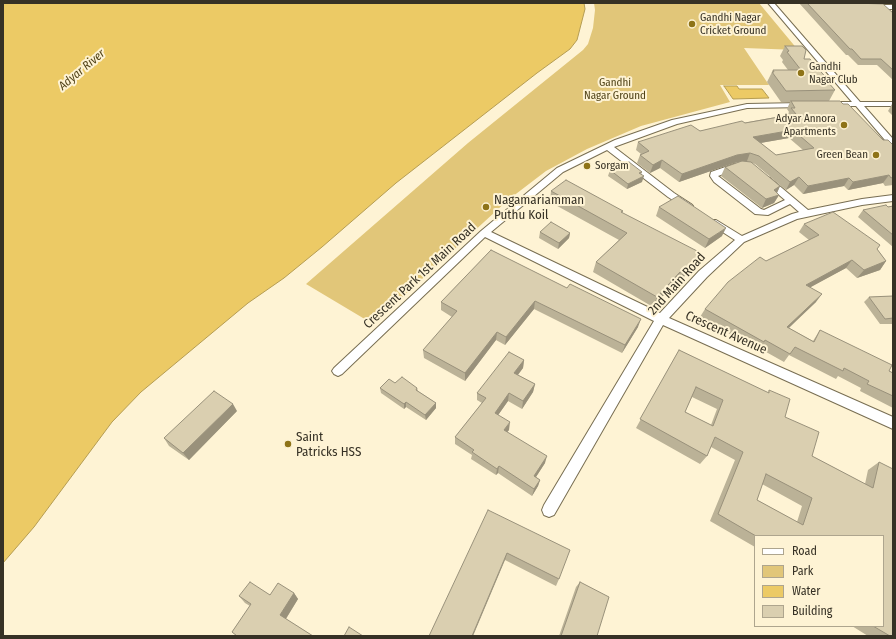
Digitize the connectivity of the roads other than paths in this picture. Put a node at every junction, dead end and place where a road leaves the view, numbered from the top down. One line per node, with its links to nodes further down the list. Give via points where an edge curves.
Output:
1 (771, 3): 6 (street)
2 (890, 3): 3 (street)
3 (893, 6): 4 (street)
4 (862, 7)
5 (826, 104): 6 (street)
6 (858, 104): 7 (street); 9 (street)
7 (893, 104)
8 (810, 105): 10 (street, Crescent Park 1st Main Road, via 747,106 676,122)
9 (893, 144)
10 (608, 147): 16 (street, Crescent Park 1st Main Road, via 560,170); 17 (street, via 671,195)
11 (746, 165): 14 (street, via 714,176 758,212 765,212)
12 (762, 176): 14 (street)
13 (893, 198): 15 (street, 2nd Main Road)
14 (791, 200): 15 (street)
15 (806, 214): 17 (street, 2nd Main Road, via 795,216)
16 (484, 233): 18 (street, Crescent Avenue); 19 (street, Crescent Park 1st Main Road)
17 (741, 240): 18 (street, 2nd Main Road, via 703,274)
18 (662, 319): 20 (street, Crescent Avenue); 21 (street, 2nd Main Road)
19 (338, 371)
20 (893, 423)
21 (549, 510)

